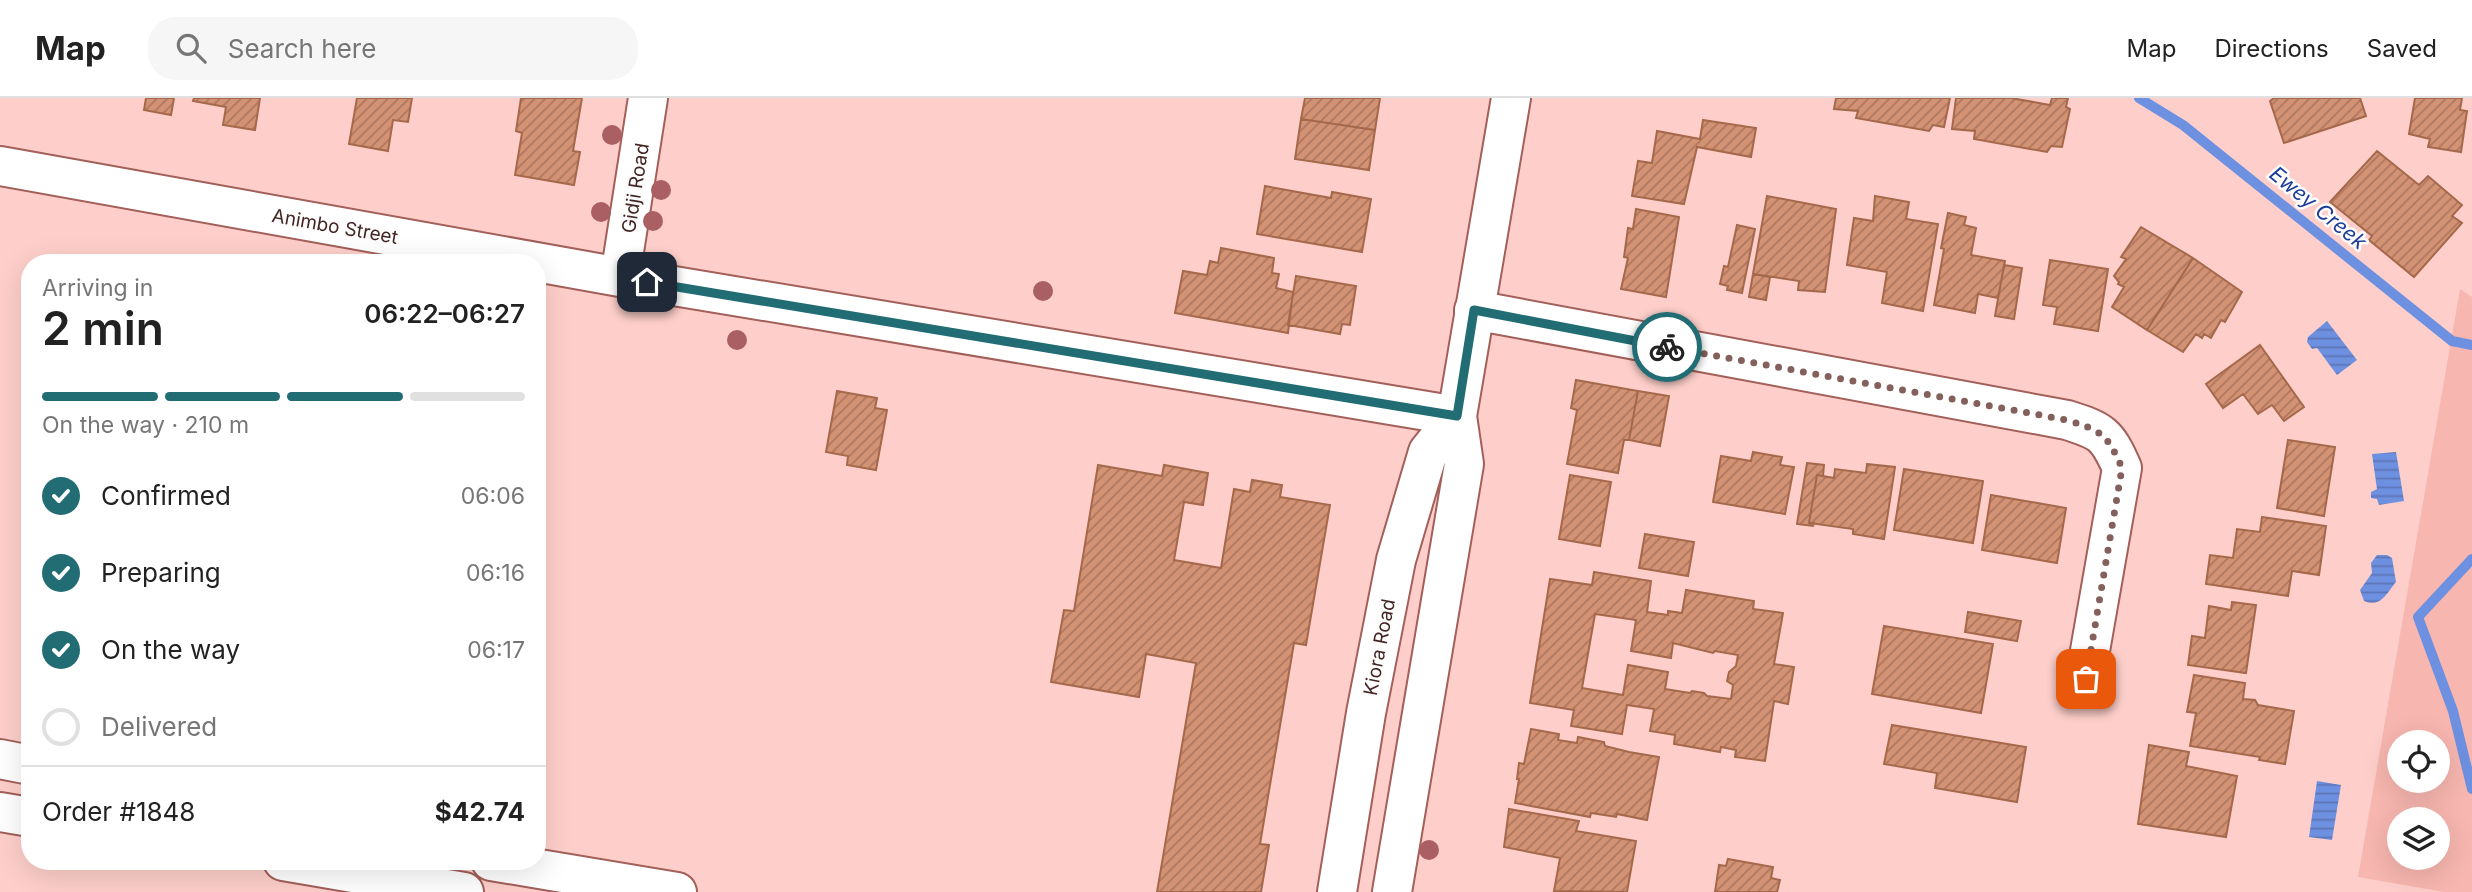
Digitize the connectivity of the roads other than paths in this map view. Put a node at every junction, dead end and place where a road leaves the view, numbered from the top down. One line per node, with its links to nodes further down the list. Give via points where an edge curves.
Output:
1 (648, 98): 6 (street, Gidji Road)
2 (1511, 98): 7 (street, Kiora Road)
3 (0, 166): 4 (street, Animbo Street)
4 (492, 254)
5 (546, 264): 6 (street, Animbo Street)
6 (620, 277): 8 (street, Animbo Street)
7 (1474, 310): 8 (street, Kiora Road); 9 (street, via 2097,429 2112,445 2122,468)
8 (1457, 416): 18 (street, Kiora Road, via 1428,452 1396,560); 19 (street, Kiora Road, via 1464,464)
9 (2084, 685)
10 (0, 759): 11 (street)
11 (21, 763)
12 (0, 811): 13 (street)
13 (21, 815)
14 (336, 870): 16 (street)
15 (545, 870): 17 (street)
16 (464, 892)
17 (677, 892)
18 (1336, 892)
19 (1392, 892)

